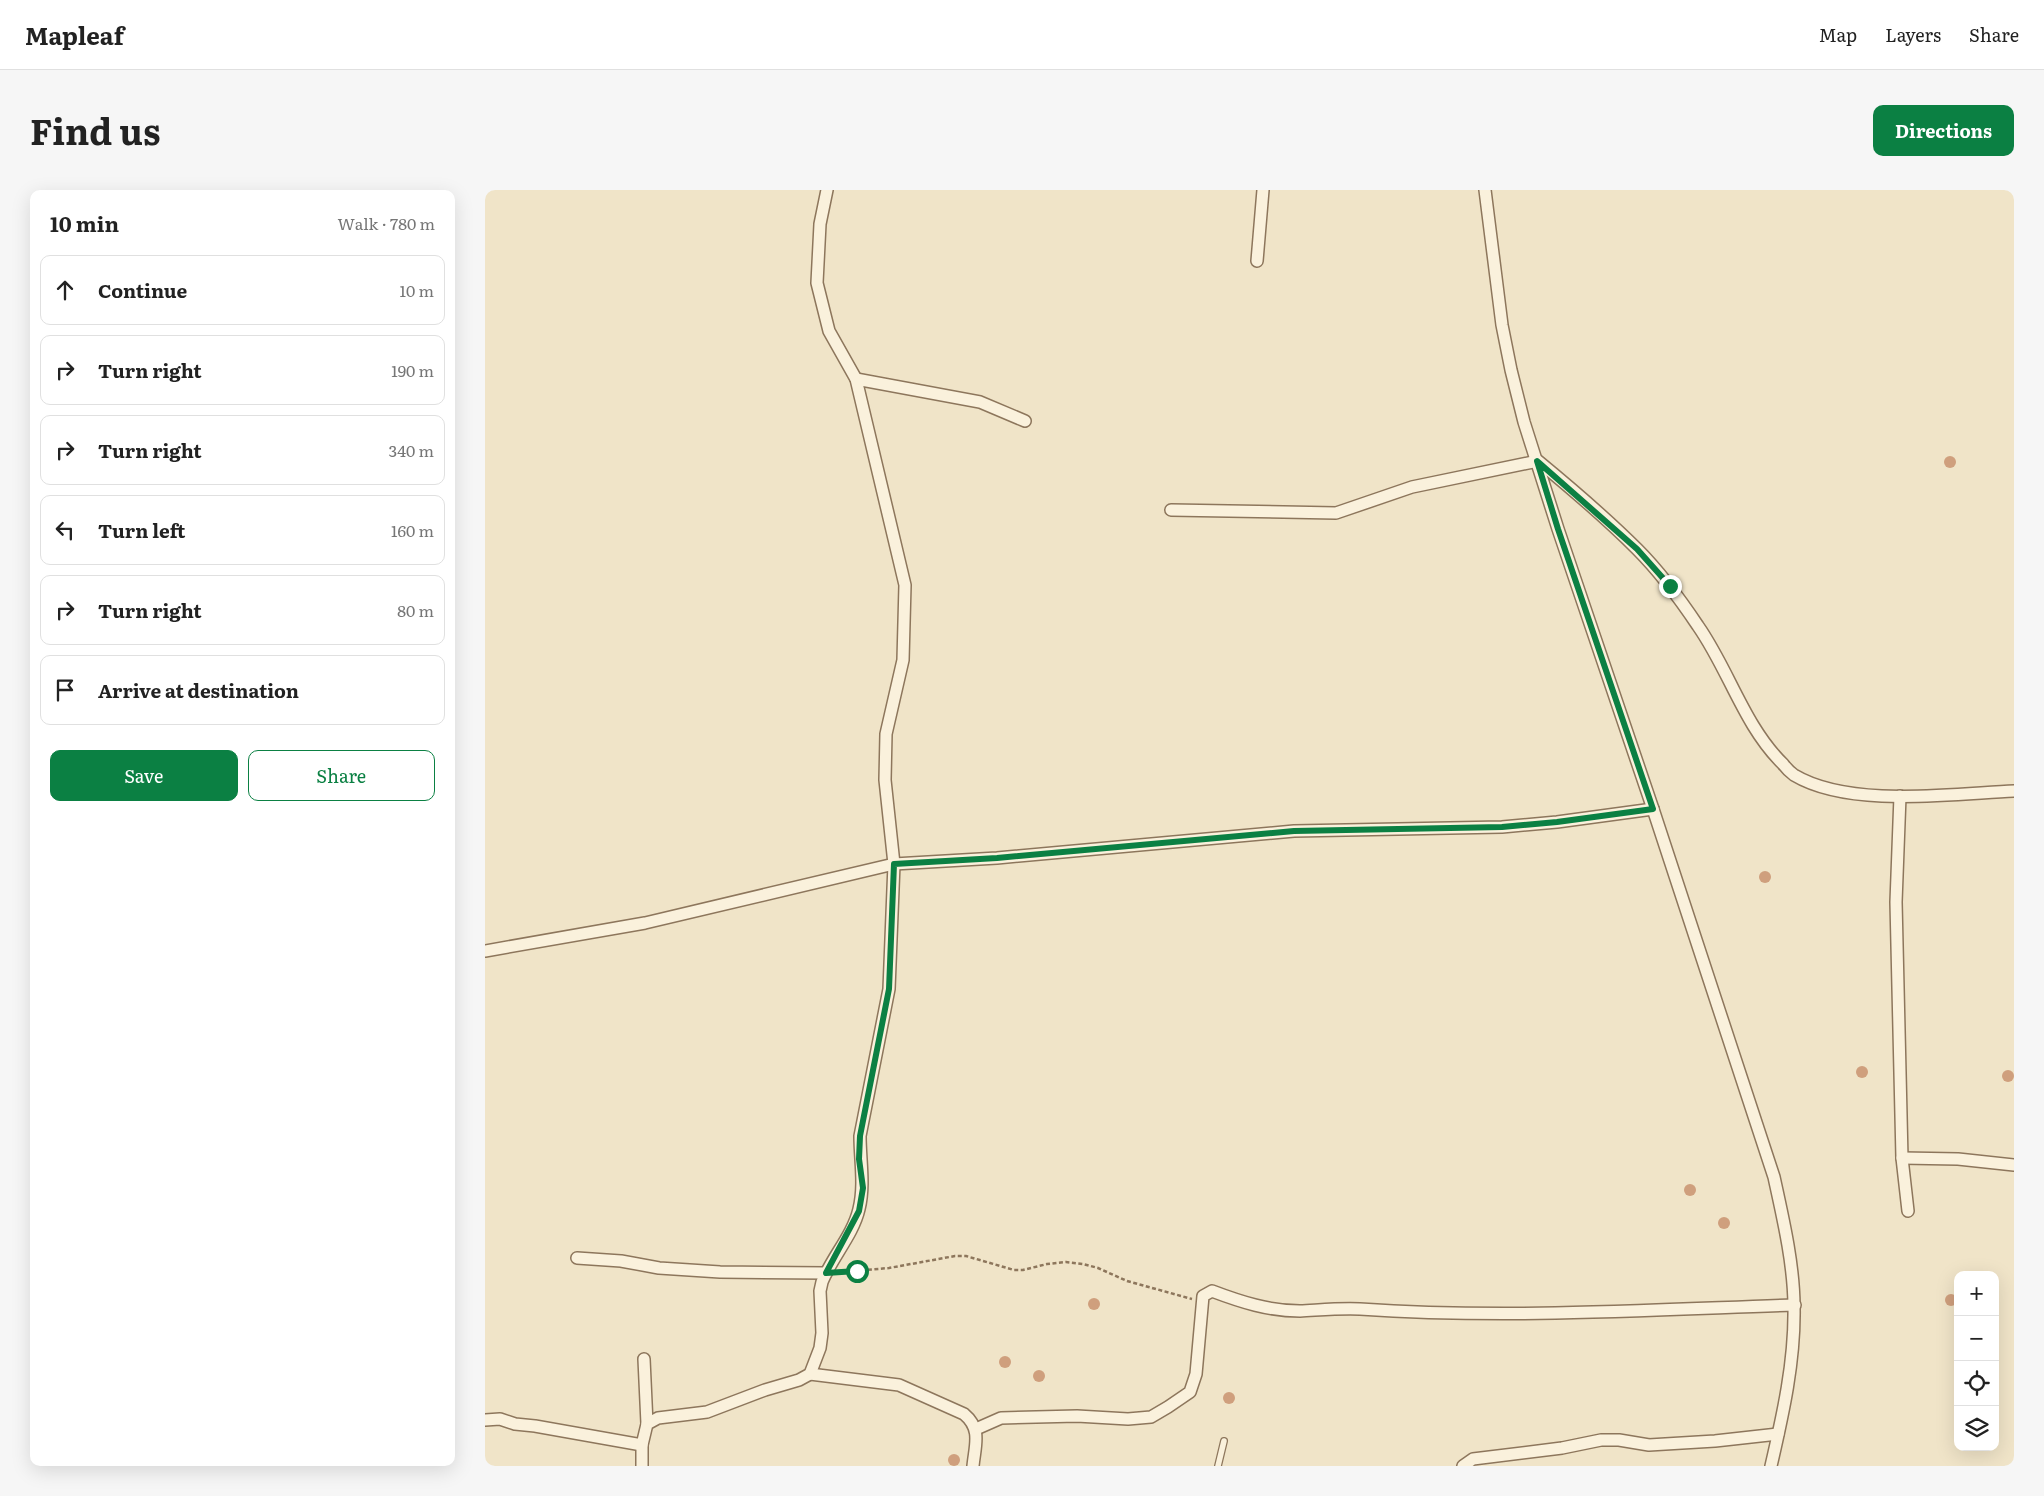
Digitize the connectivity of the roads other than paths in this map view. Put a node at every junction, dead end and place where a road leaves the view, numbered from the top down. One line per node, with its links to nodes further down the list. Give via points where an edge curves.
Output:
1 (827, 190): 5 (street, via 820,224 817,284 829,331)
2 (1263, 190): 4 (street)
3 (1485, 190): 7 (street, via 1502,325)
4 (1257, 261)
5 (856, 379): 6 (street, via 980,402); 12 (street, via 905,585 903,660 886,734 885,780)
6 (1025, 421)
7 (1537, 461): 8 (street, via 1412,487 1336,513); 10 (street, via 1637,549 1670,586 1700,628 1755,728 1773,755 1793,774 1846,792); 11 (street)
8 (1171, 510)
9 (2014, 791): 10 (street)
10 (1900, 796): 14 (street, via 1896,902)
11 (1653, 809): 12 (street, via 1502,827 1294,831); 19 (street, via 1774,1178 1786,1231)
12 (894, 864): 13 (street, via 645,923); 18 (street, via 889,989 860,1136 863,1188 859,1211)
13 (485, 951)
14 (1902, 1158): 15 (street); 16 (street)
15 (2014, 1164)
16 (1908, 1211)
17 (577, 1258): 18 (street, via 668,1269)
18 (826, 1273): 21 (street, via 820,1291 820,1348)
19 (1795, 1304): 24 (street, via 1530,1314 1359,1309 1299,1311 1260,1307 1212,1291 1203,1296 1201,1302 1196,1374 1190,1392 1168,1408 1151,1417 1128,1419 1077,1416 1001,1418); 25 (street, via 1787,1394)
20 (644, 1359): 23 (street)
21 (810, 1374): 23 (street, via 707,1412 658,1418); 24 (street, via 899,1385 964,1414 973,1421)
22 (485, 1420): 27 (street, via 500,1419)
23 (647, 1424): 27 (street)
24 (976, 1429): 29 (street)
25 (1778, 1434): 31 (street, via 1649,1445 1601,1440 1473,1459); 32 (street)
26 (1224, 1441): 30 (lane)
27 (642, 1445): 28 (street)
28 (642, 1466)
29 (973, 1466)
30 (1218, 1466)
31 (1463, 1466)
32 (1771, 1466)

